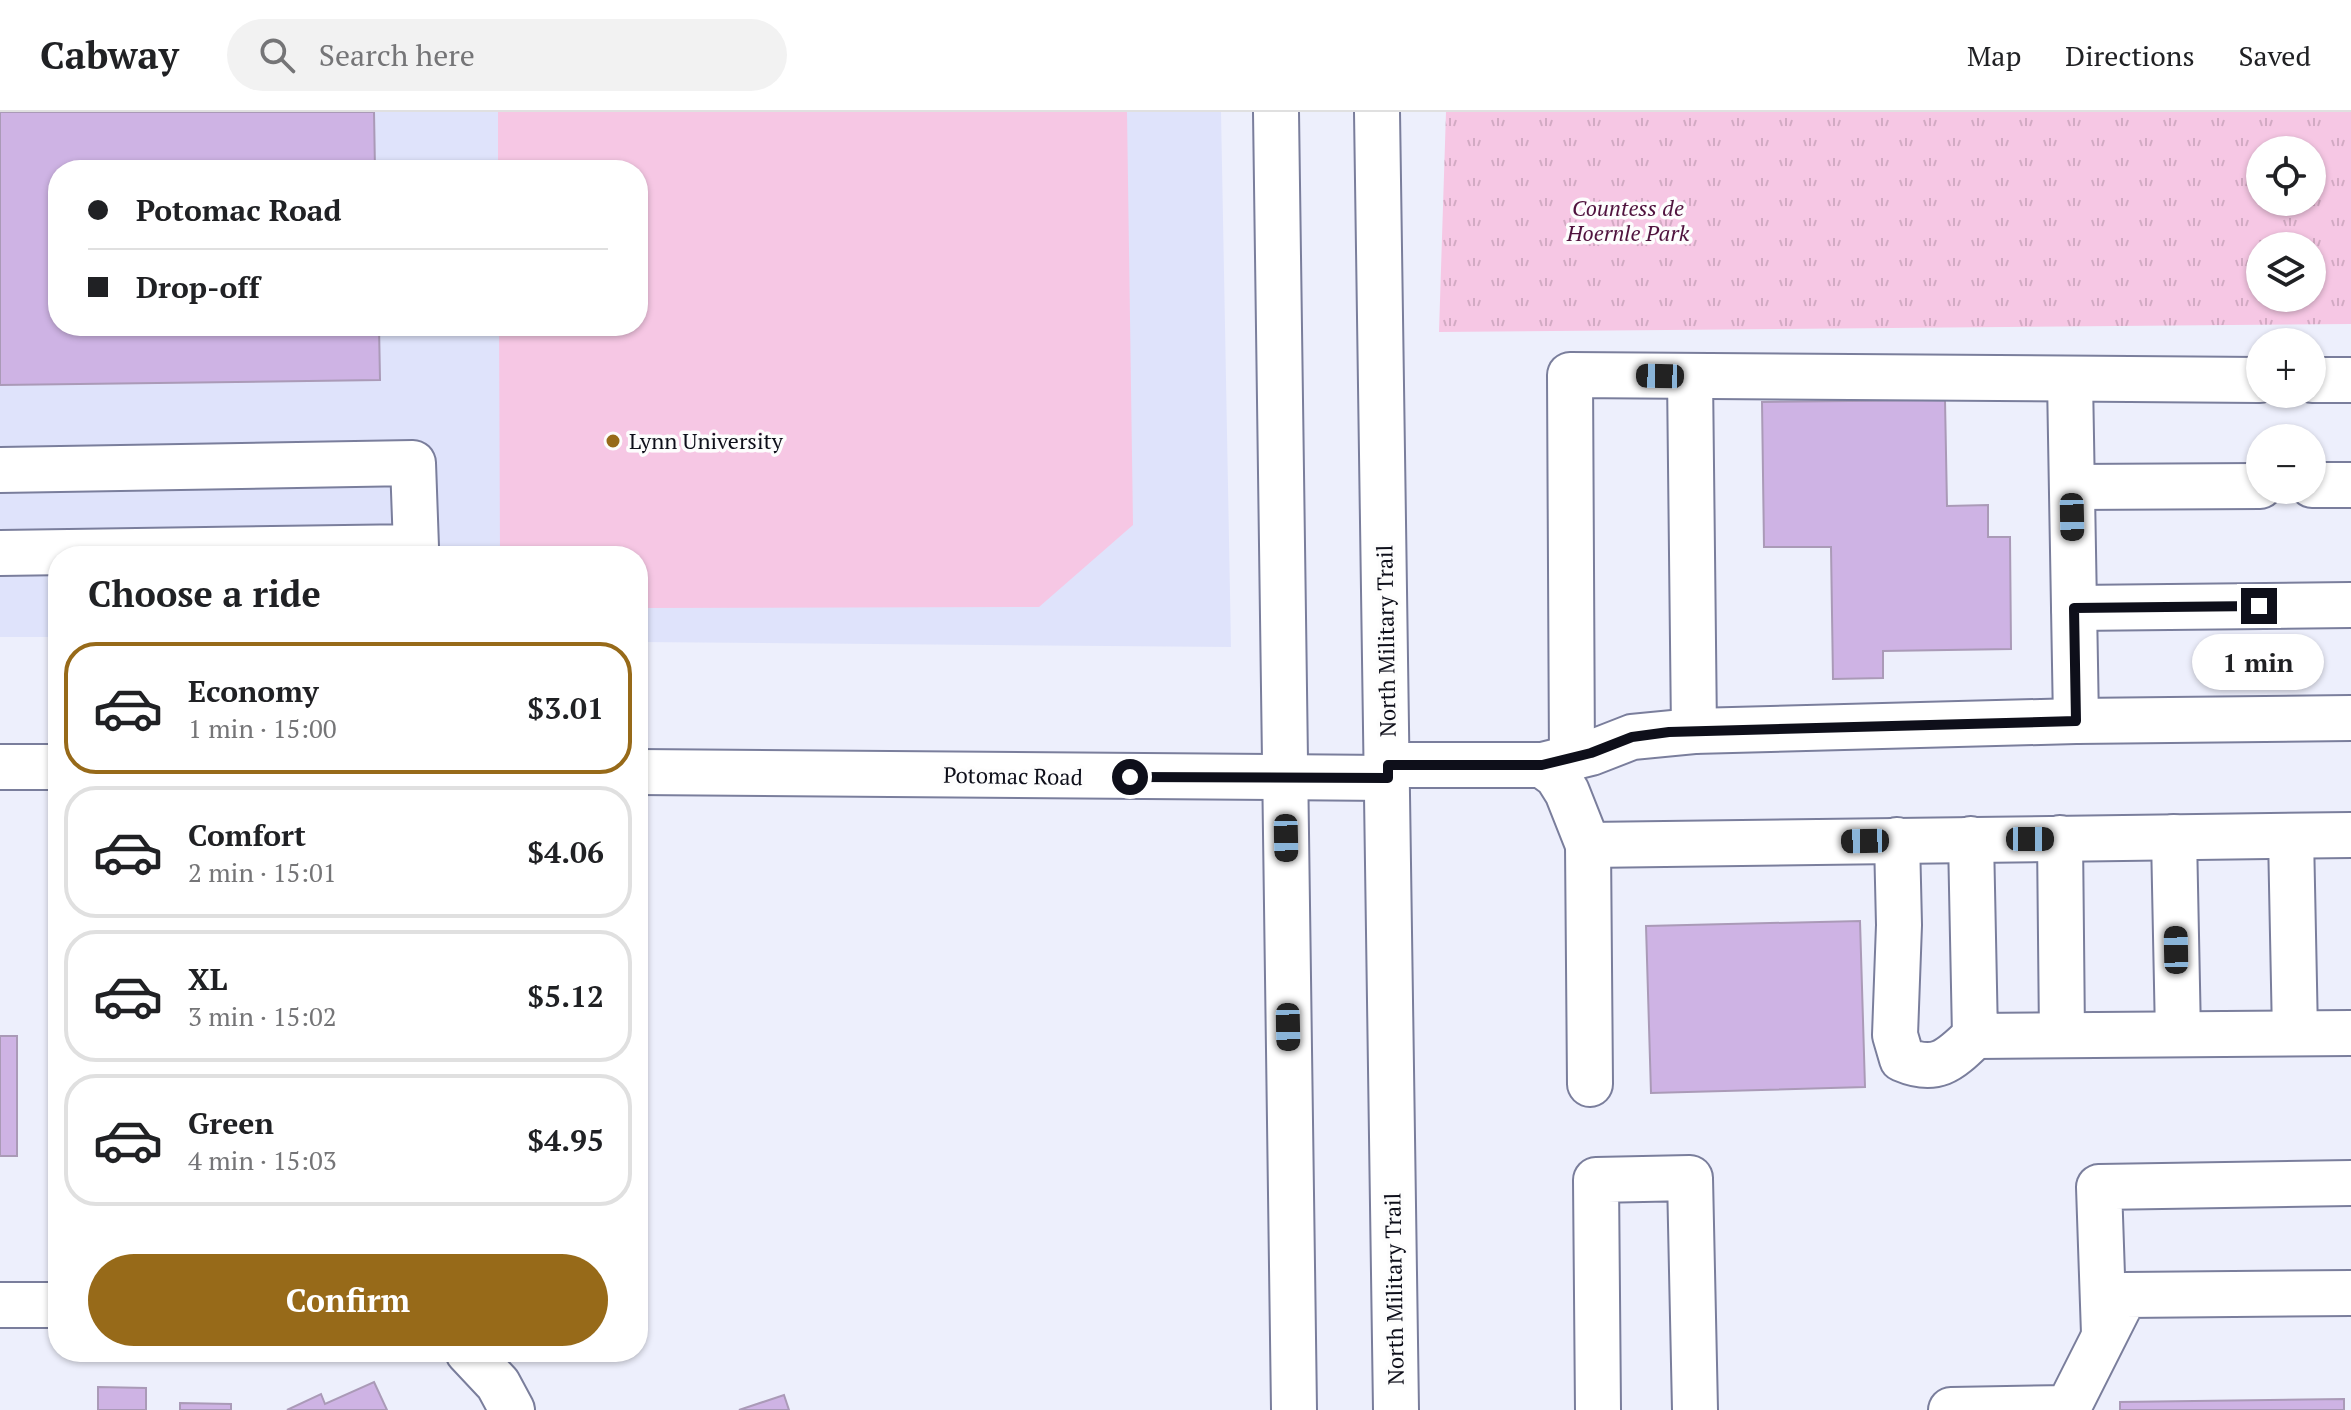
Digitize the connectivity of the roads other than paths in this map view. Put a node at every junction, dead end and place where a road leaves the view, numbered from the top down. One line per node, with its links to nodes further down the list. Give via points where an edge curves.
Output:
1 (1276, 112): 26 (main road)
2 (1377, 112): 25 (main road, North Military Trail)
3 (1690, 376): 4 (main road); 20 (main road); 21 (main road, via 1570,375)
4 (2070, 380): 5 (main road); 12 (main road)
5 (2246, 380)
6 (2326, 380): 7 (main road)
7 (2351, 380)
8 (0, 470): 13 (main road, via 413,463)
9 (2326, 485): 10 (main road)
10 (2351, 485)
11 (2246, 486): 12 (main road)
12 (2072, 487): 17 (main road)
13 (416, 546)
14 (48, 552): 15 (main road)
15 (0, 553)
16 (2351, 605): 17 (main road)
17 (2074, 608): 19 (main road)
18 (2351, 718): 19 (main road)
19 (2076, 721): 20 (main road)
20 (1694, 731): 21 (main road, via 1632,737)
21 (1557, 762): 25 (main road, Potomac Road); 33 (main road, via 1557,776)
22 (0, 767): 23 (main road)
23 (48, 767)
24 (648, 772): 26 (main road, Potomac Road)
25 (1388, 772): 26 (main road, Potomac Road); 49 (main road, North Military Trail)
26 (1285, 778): 48 (main road)
27 (2351, 835): 28 (main road)
28 (2291, 836): 29 (main road); 34 (main road)
29 (2174, 837): 30 (main road); 36 (main road)
30 (2060, 838): 31 (main road); 37 (main road)
31 (1971, 839): 32 (main road); 38 (main road)
32 (1897, 840): 33 (main road); 38 (main road, via 1895,1035 1902,1059 1919,1067 1939,1064)
33 (1588, 845): 39 (main road)
34 (2295, 1033): 35 (main road); 36 (main road)
35 (2351, 1033)
36 (2178, 1034): 37 (main road)
37 (2062, 1035): 38 (main road)
38 (1975, 1036)
39 (1590, 1084)
40 (2351, 1183): 44 (main road, via 2099,1187)
41 (2351, 1293): 44 (main road, via 2125,1295)
42 (0, 1305): 43 (main road)
43 (48, 1305)
44 (2104, 1336): 46 (main road)
45 (477, 1362): 47 (main road)
46 (2068, 1409): 52 (main road)
47 (512, 1410)
48 (1294, 1410)
49 (1396, 1410)
50 (1598, 1410): 51 (main road, via 1596,1180 1690,1178)
51 (1695, 1410)
52 (1951, 1410)

